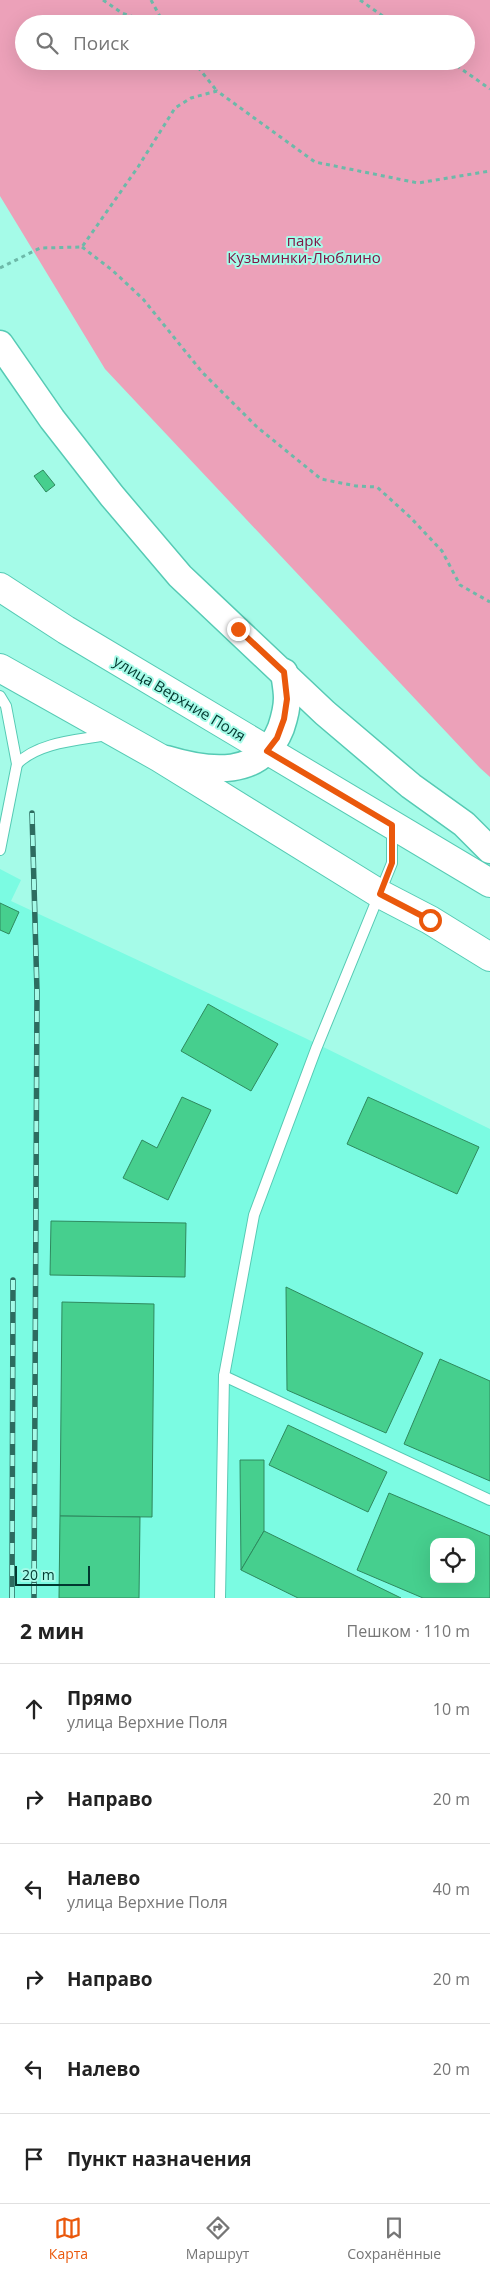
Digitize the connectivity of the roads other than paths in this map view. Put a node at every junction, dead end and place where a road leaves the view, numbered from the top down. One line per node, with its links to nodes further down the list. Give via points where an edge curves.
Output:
1 (0, 344): 4 (street, via 64,435 180,576)
2 (0, 587): 7 (main road, улица Верхние Поля)
3 (0, 668): 6 (main road)
4 (284, 672): 7 (street, via 287,699 284,719 277,738); 12 (street, via 325,713 411,786 464,824)
5 (0, 696): 9 (lane, via 6,706)
6 (125, 738): 8 (main road); 9 (lane, via 111,735 60,742 22,758)
7 (267, 751): 8 (street, via 251,764 228,769 191,766); 10 (main road, улица Верхние Поля)
8 (160, 758): 14 (main road)
9 (17, 764): 11 (lane)
10 (392, 825): 13 (main road, улица Верхние Поля); 14 (lane, via 392,863)
11 (0, 850)
12 (490, 850)
13 (490, 883)
14 (380, 894): 15 (main road); 16 (lane, via 316,1049 254,1215)
15 (490, 957)
16 (224, 1376): 17 (lane); 18 (lane)
17 (490, 1500)
18 (220, 1598)

